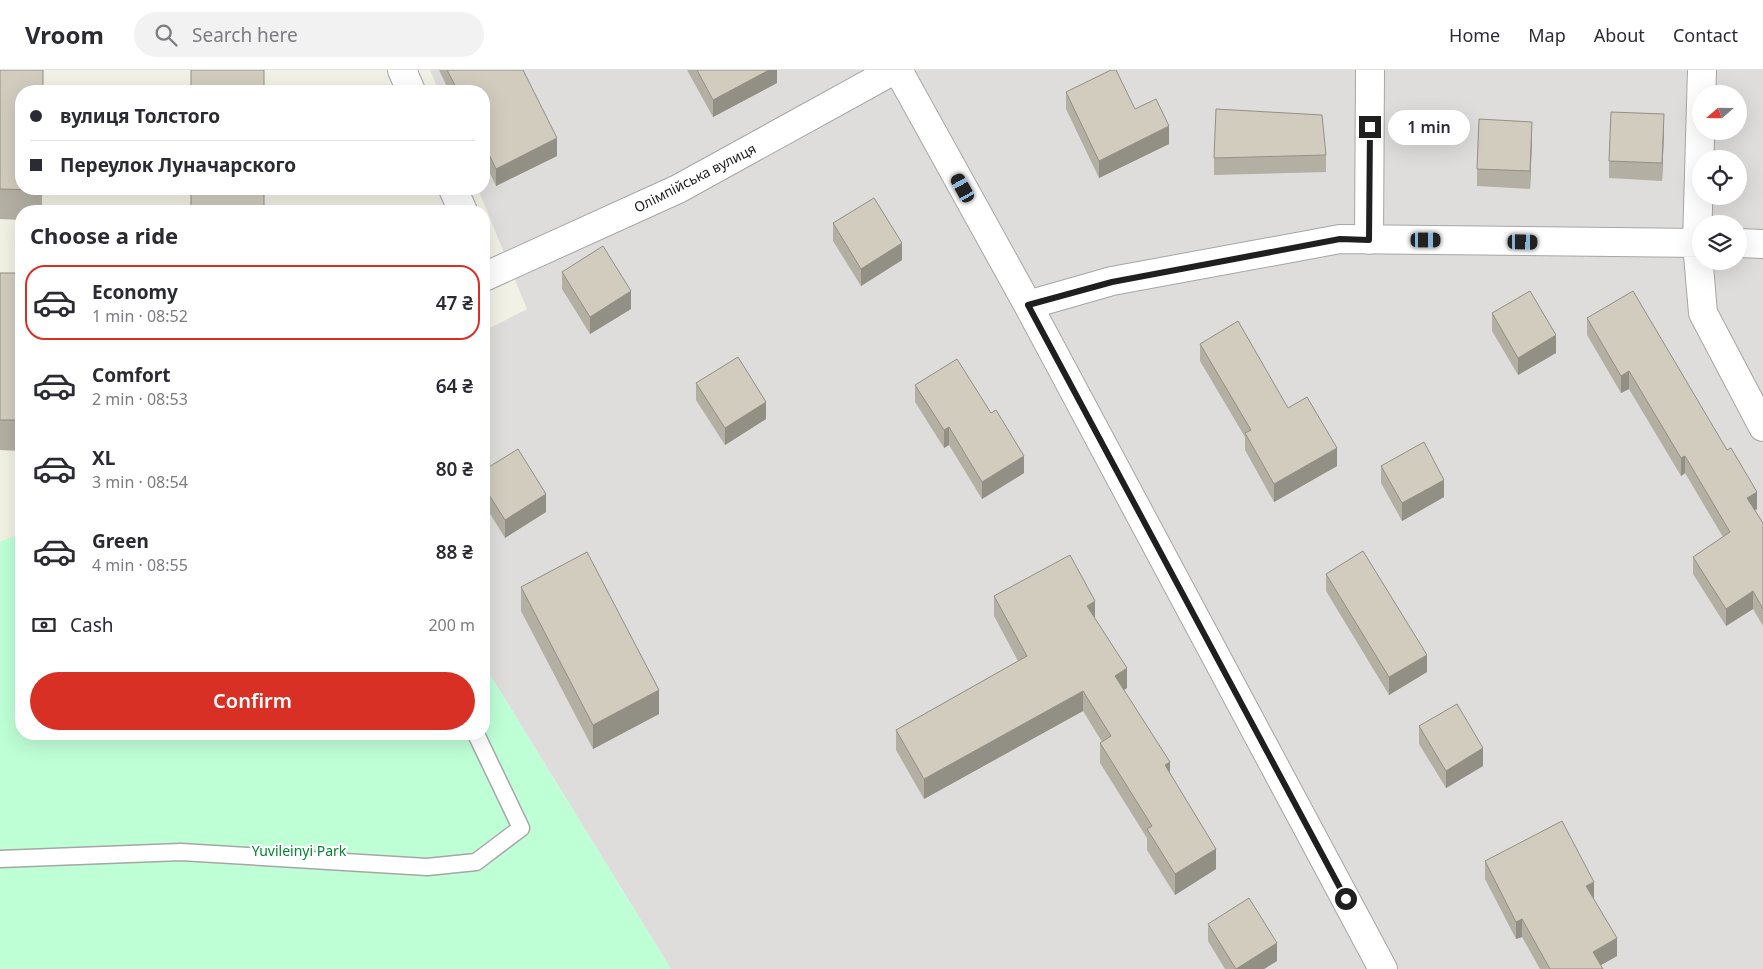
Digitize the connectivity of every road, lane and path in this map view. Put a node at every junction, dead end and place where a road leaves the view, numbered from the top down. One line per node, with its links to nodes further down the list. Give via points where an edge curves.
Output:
1 (402, 70): 6 (street)
2 (894, 70): 12 (street, Олімпійська вулиця, via 678,190)
3 (898, 70): 14 (street)
4 (1370, 70): 8 (street)
5 (1702, 70): 7 (street)
6 (408, 85)
7 (1699, 215)
8 (1369, 240): 9 (street); 14 (street, via 1340,239 1132,278)
9 (1692, 243)
10 (1747, 244): 11 (street)
11 (1763, 244)
12 (490, 268)
13 (1700, 270): 15 (street, via 1702,313)
14 (1028, 305): 18 (street)
15 (1763, 427)
16 (479, 740): 17 (lane, via 521,828 476,862 427,867 182,852)
17 (0, 859)
18 (1383, 969)

